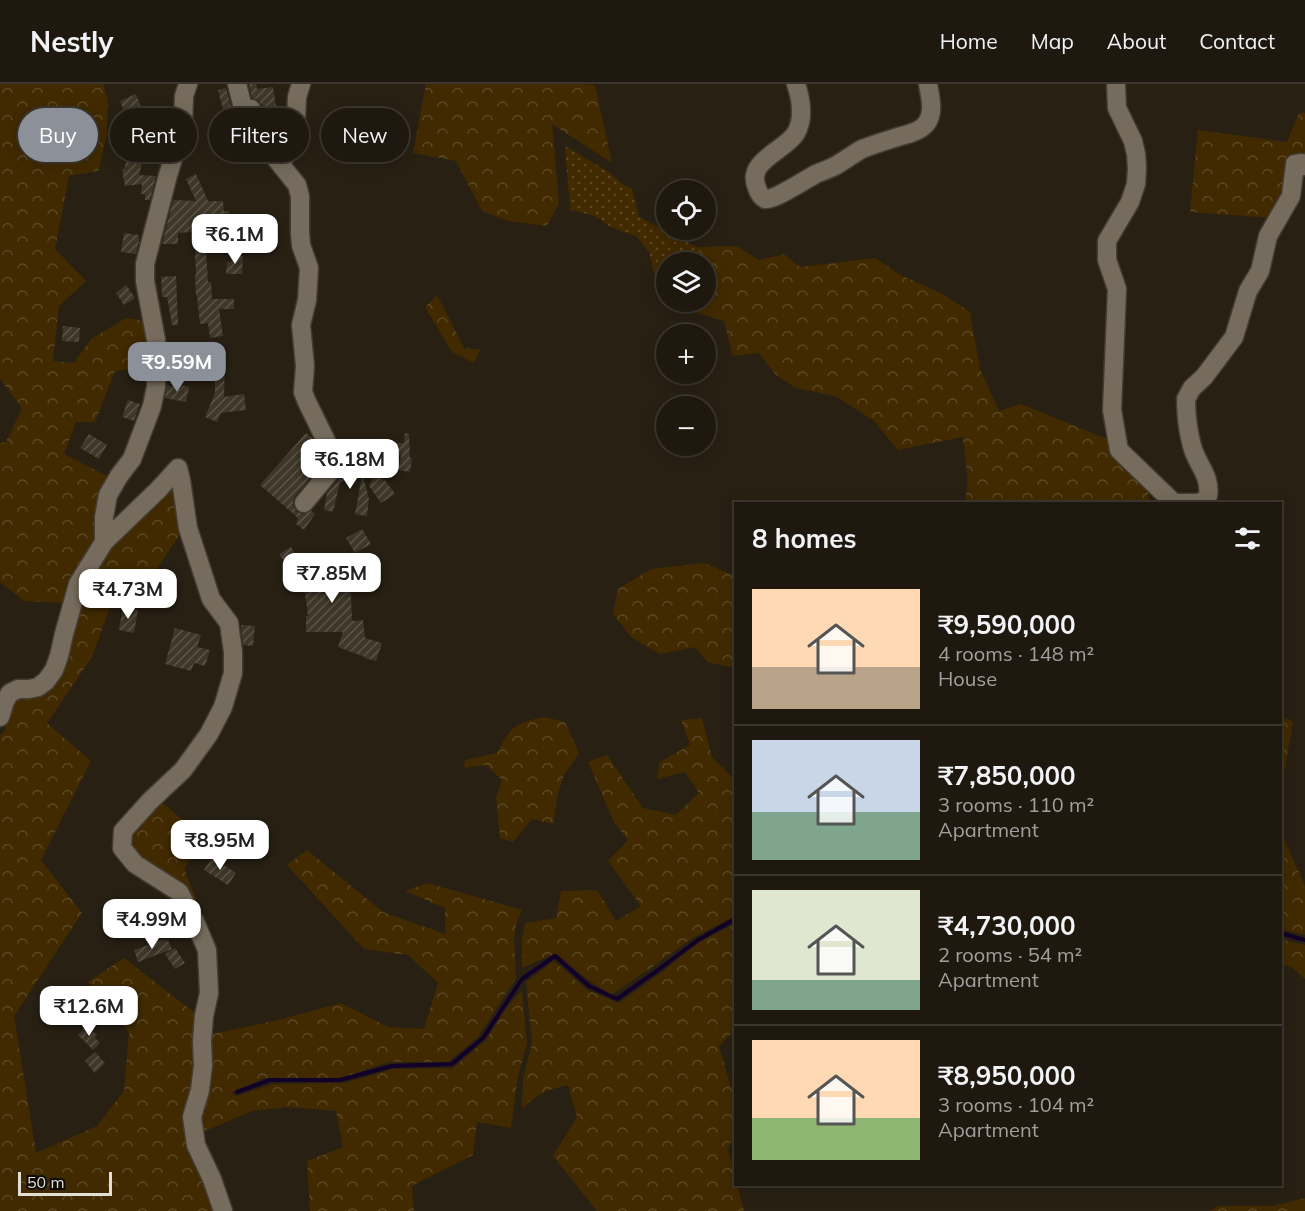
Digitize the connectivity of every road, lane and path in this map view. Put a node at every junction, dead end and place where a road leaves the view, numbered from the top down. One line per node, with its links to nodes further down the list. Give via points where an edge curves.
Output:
1 (188, 84): 12 (street, via 183,127 145,264 156,340 156,387 132,459 108,495)
2 (237, 84): 7 (street, via 243,108 251,109 258,133)
3 (301, 84): 7 (street, via 295,137)
4 (796, 84): 5 (street, via 801,105 797,131 754,175 755,186 765,199 780,195 860,151 917,131 932,111)
5 (928, 84)
6 (1116, 84): 9 (street, via 1117,108 1133,141 1137,168 1130,202 1107,241 1107,260 1117,289 1112,410 1119,450)
7 (280, 163): 11 (street, via 297,185 301,245 309,268 301,326 303,392 335,462)
8 (1305, 166): 10 (street, via 1295,164 1291,196 1268,236 1260,271 1248,291 1234,337 1186,399 1192,448 1209,487)
9 (1173, 502)
10 (1202, 502)
11 (304, 503)
12 (104, 542): 13 (street, via 78,584 54,670 38,687 10,693); 14 (street, via 178,468 188,528 211,599 229,623 233,673 223,707 183,770 123,831 122,848 135,864 179,892 207,951 209,993 204,1016 203,1066 192,1117 196,1145)
13 (0, 717)
14 (223, 1211)

